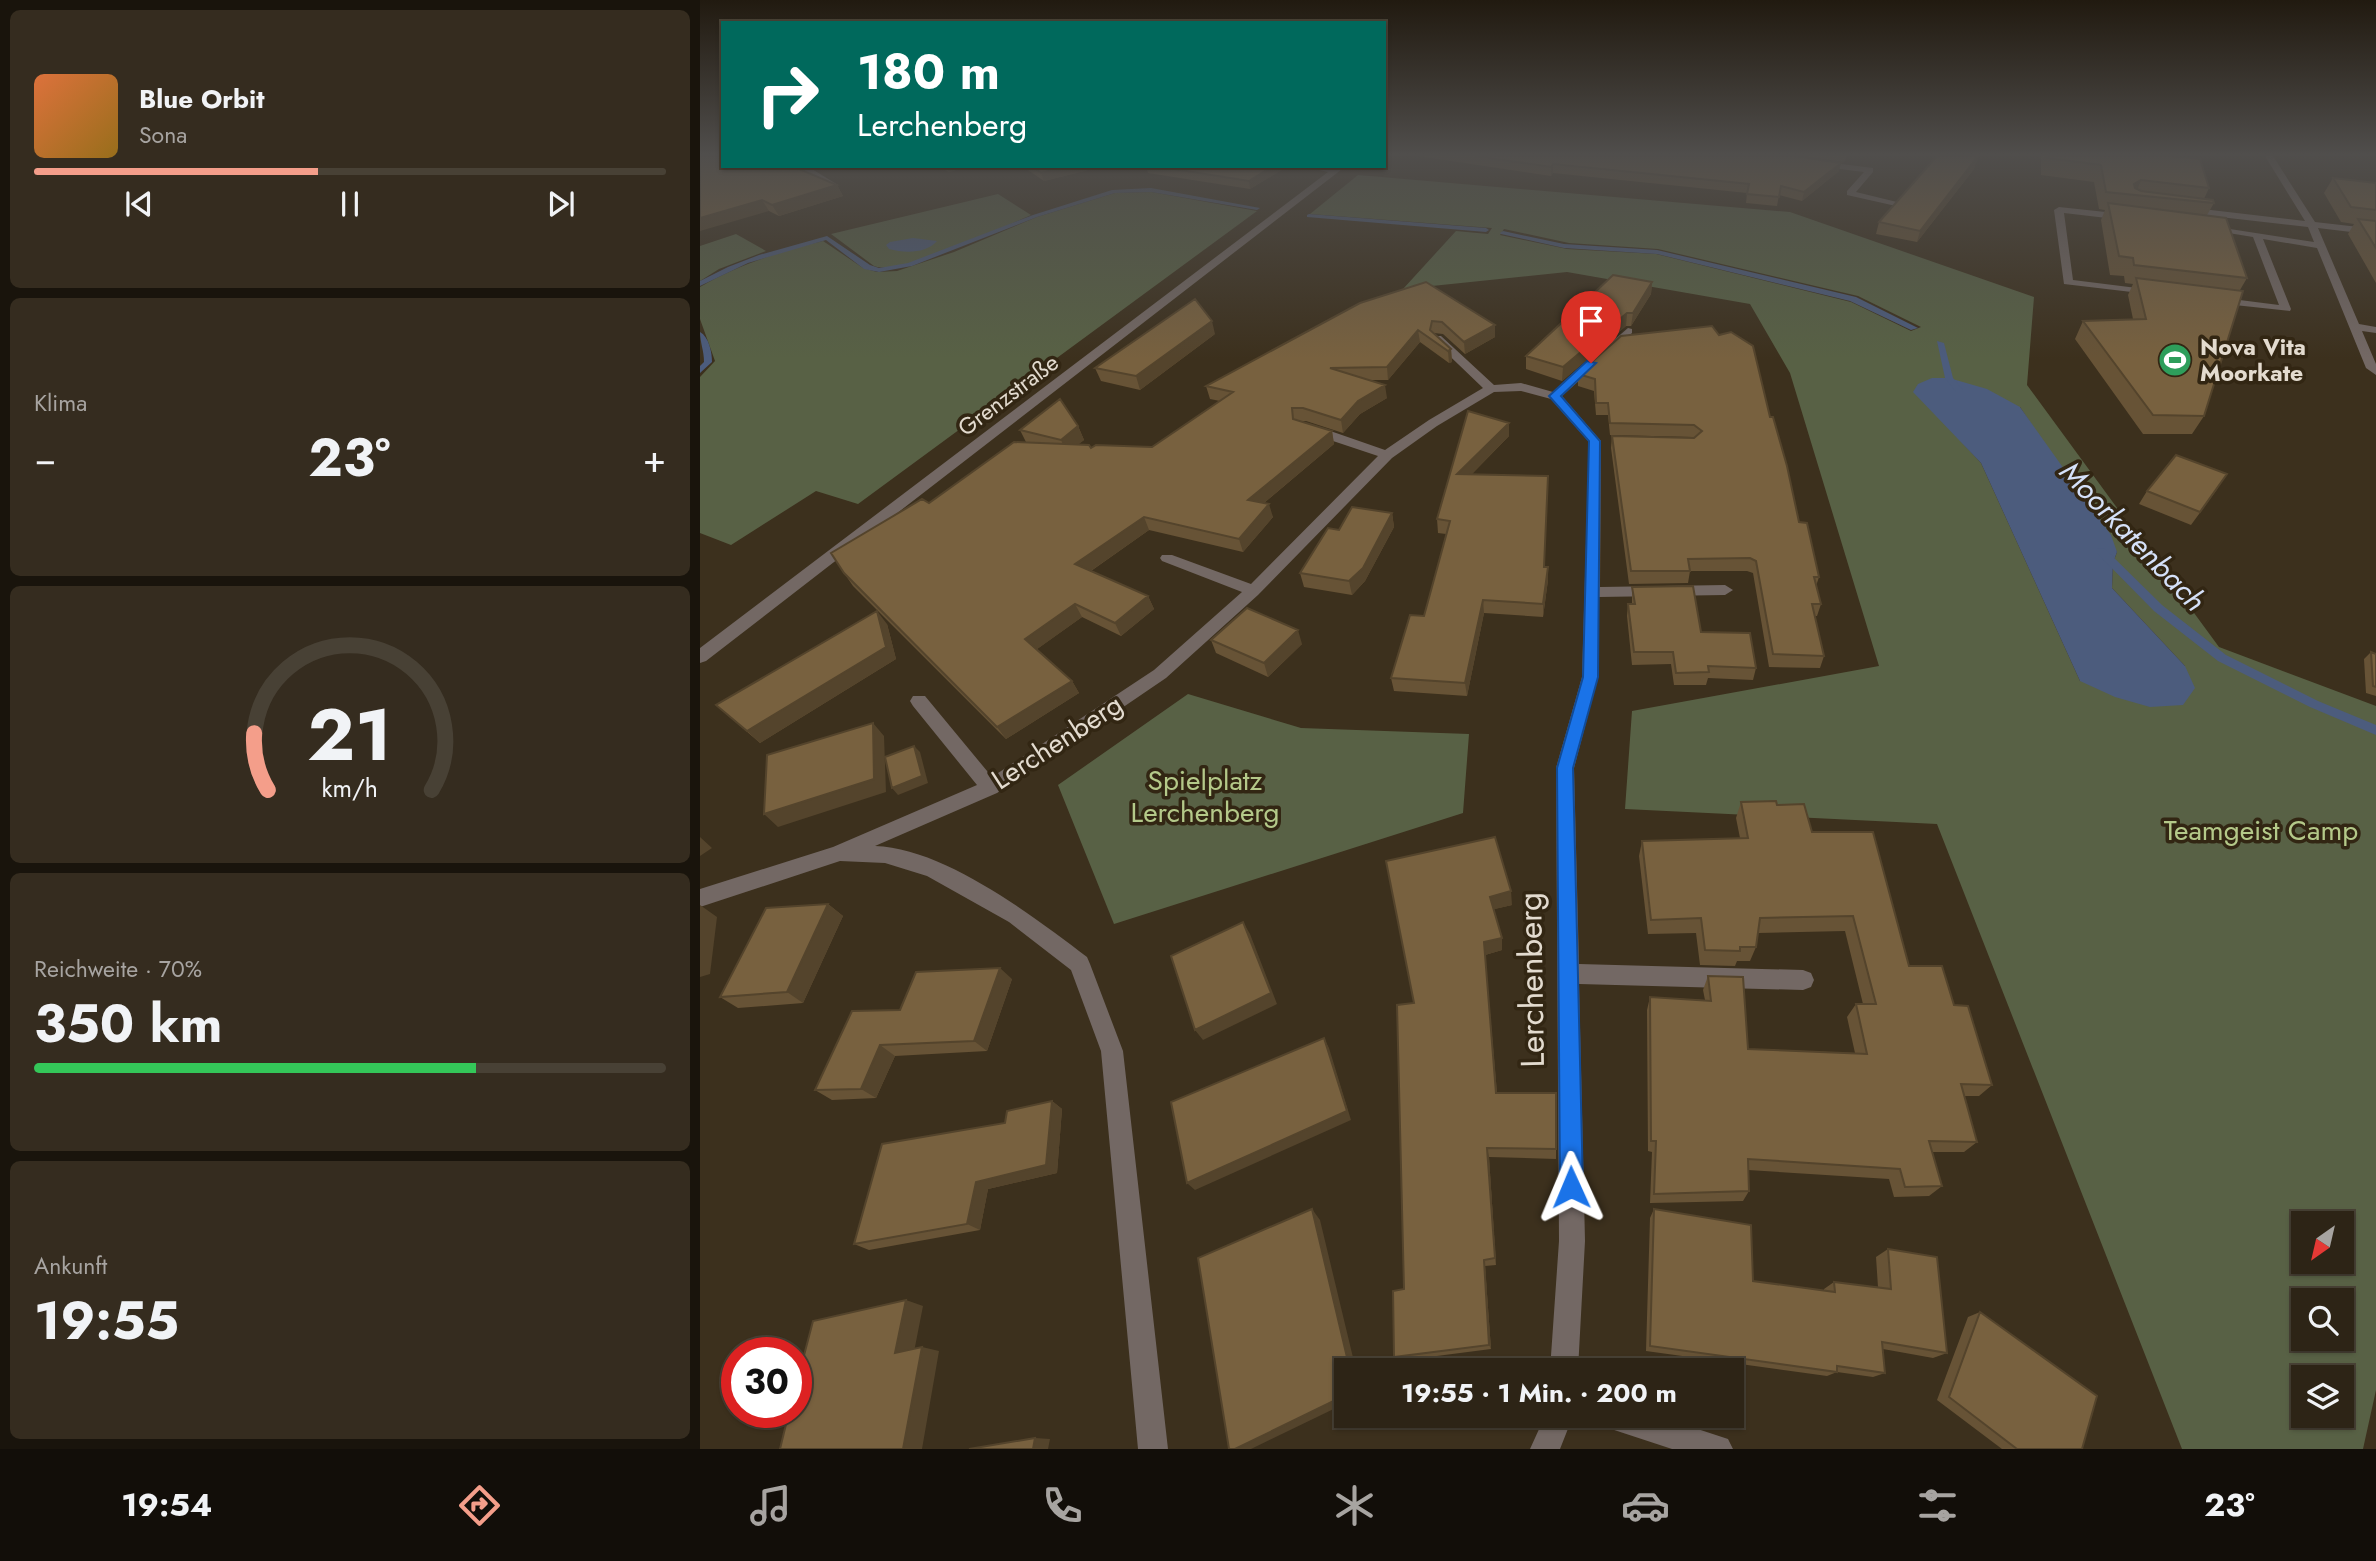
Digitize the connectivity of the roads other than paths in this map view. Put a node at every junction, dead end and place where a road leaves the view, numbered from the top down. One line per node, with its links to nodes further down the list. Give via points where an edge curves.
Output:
1 (1266, 224): 24 (street, Grenzstraße)
2 (2061, 224): 9 (street, via 2068,282)
3 (2301, 224): 5 (street)
4 (2197, 225): 7 (street)
5 (2312, 225): 6 (street); 8 (street)
6 (2376, 232)
7 (2256, 234): 8 (street); 10 (street, via 2286,309)
8 (2321, 246): 11 (street)
9 (2164, 294)
10 (2205, 299)
11 (2355, 327): 12 (street); 15 (street)
12 (2376, 330)
13 (1628, 331): 17 (street)
14 (1437, 338): 16 (street)
15 (2374, 369)
16 (1492, 389): 17 (street, Lerchenberg, via 1521,387); 19 (street, Lerchenberg)
17 (1555, 396): 23 (street, Lerchenberg, via 1602,441)
18 (1301, 426): 19 (street)
19 (1387, 455): 22 (street, Lerchenberg)
20 (1167, 558): 22 (street)
21 (1725, 590): 23 (street)
22 (1253, 591): 26 (street, Lerchenberg, via 1160,674)
23 (1592, 592): 29 (street, Lerchenberg, via 1590,677 1565,768)
24 (700, 657)
25 (919, 701): 26 (street)
26 (990, 788): 27 (street, Lerchenberg)
27 (837, 854): 28 (street, Lerchenberg); 34 (street, Lerchenberg, via 886,855 932,869 1016,915 1079,964 1112,1051)
28 (700, 898)
29 (1568, 974): 30 (street); 31 (street, Lerchenberg, via 1572,1241)
30 (1804, 980)
31 (1565, 1358)
32 (1554, 1428): 35 (street)
33 (1651, 1428): 36 (street)
34 (1153, 1449)
35 (1545, 1449)
36 (1718, 1449)

